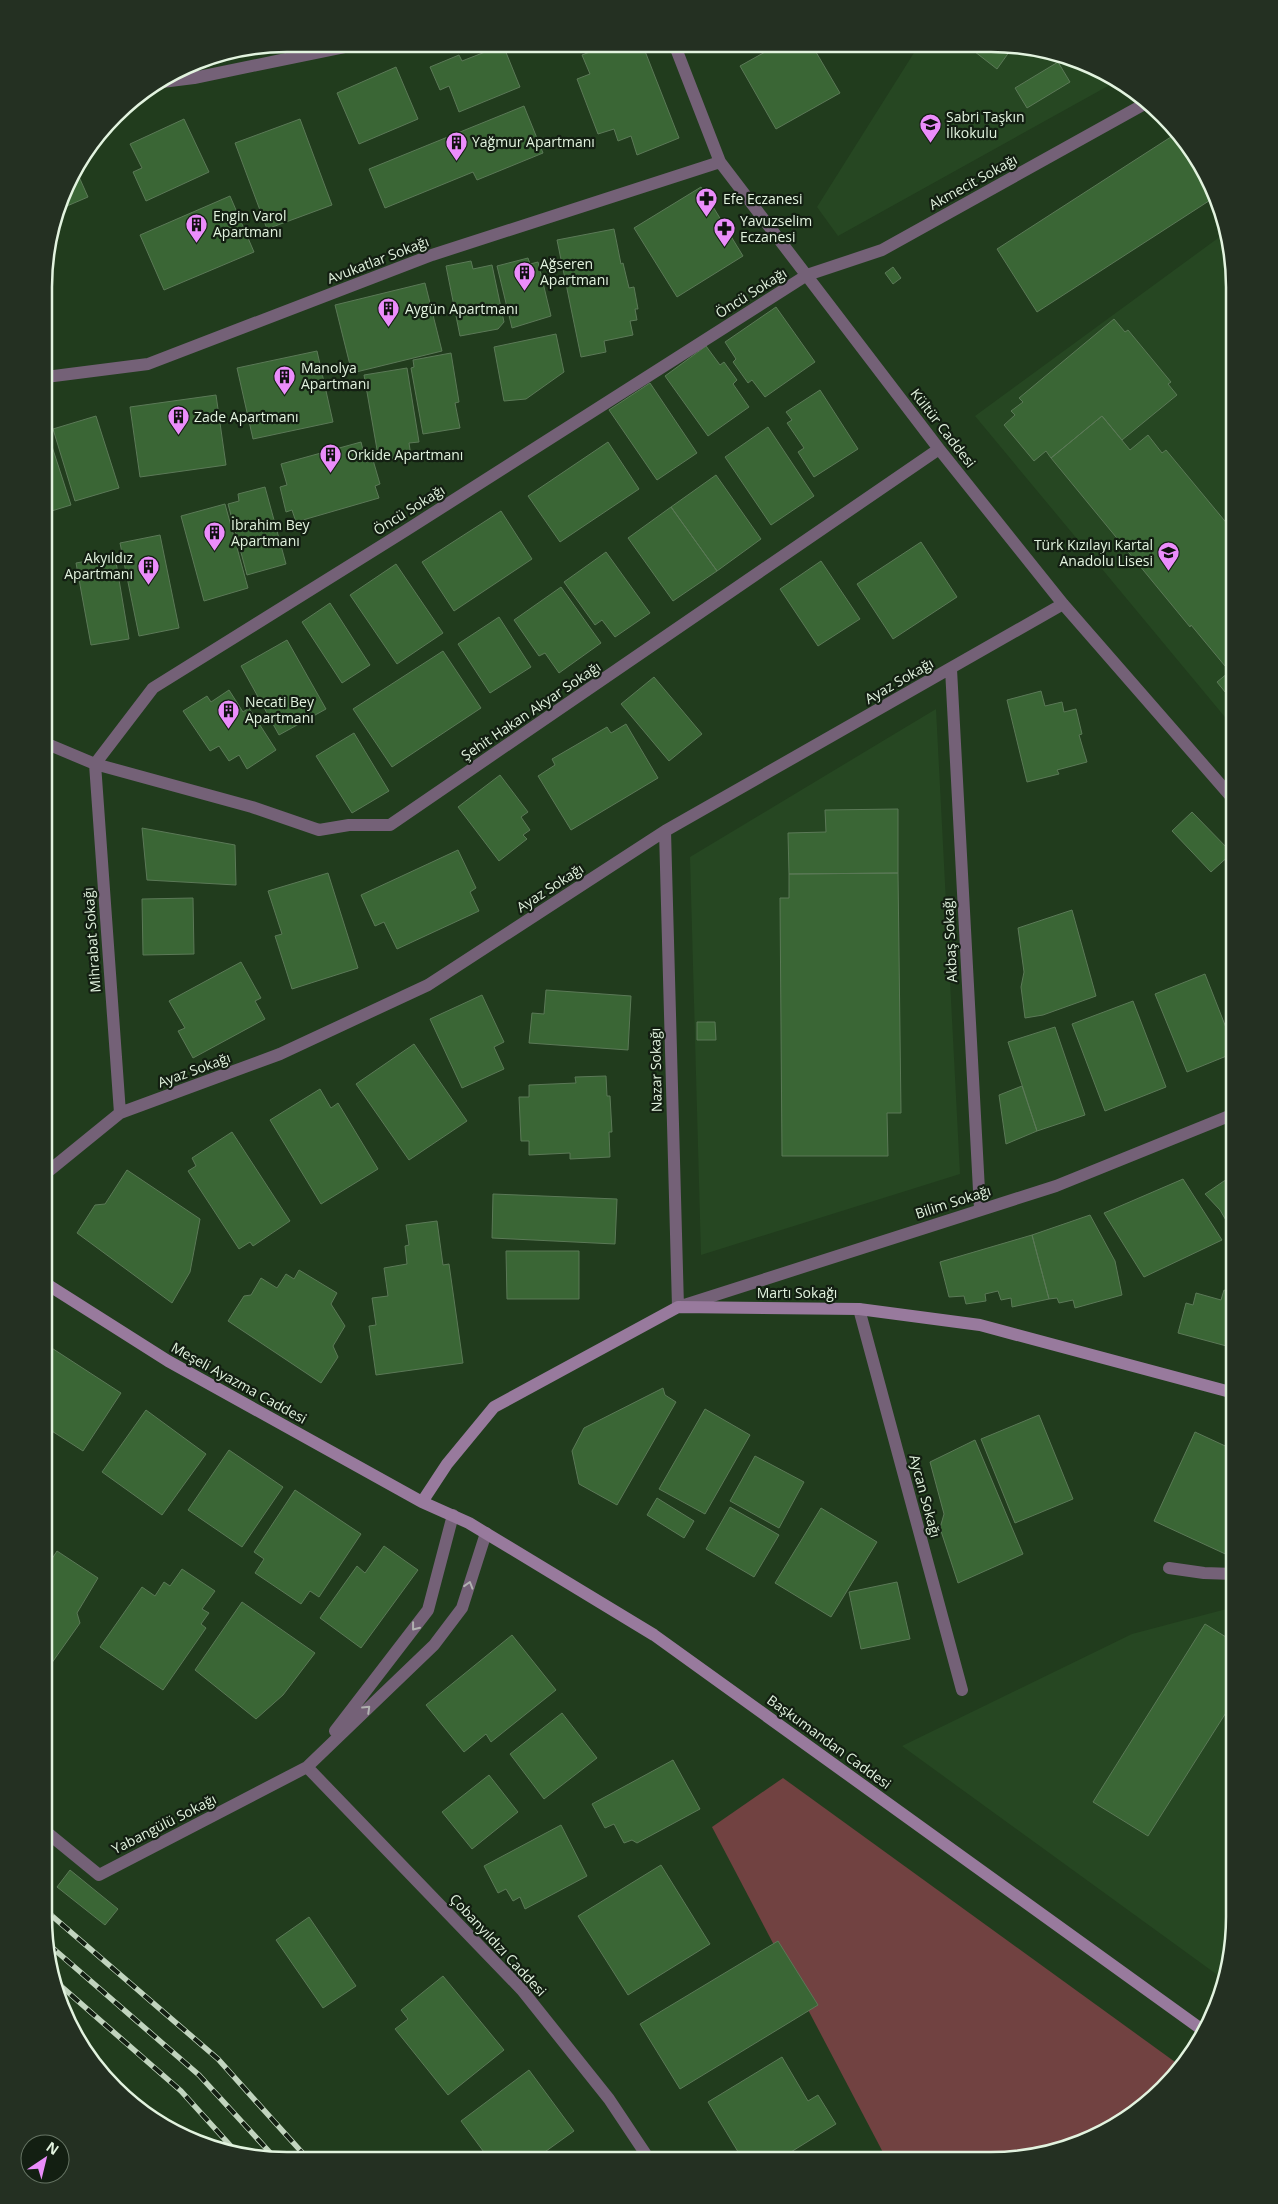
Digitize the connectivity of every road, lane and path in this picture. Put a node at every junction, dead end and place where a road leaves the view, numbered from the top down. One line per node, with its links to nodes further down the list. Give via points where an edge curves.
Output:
1 (320, 52): 3 (street)
2 (680, 52): 5 (street, Kültür Caddesi)
3 (177, 80)
4 (1140, 106): 6 (street, Akmecit Sokağı, via 882,250)
5 (720, 162): 6 (street, Kültür Caddesi); 7 (street, Avukatlar Sokağı, via 432,256 148,364)
6 (807, 275): 8 (street, Kültür Caddesi); 12 (street, Öncü Sokağı, via 153,688)
7 (52, 376)
8 (939, 449): 9 (street, Kültür Caddesi); 12 (street, Şehit Hakan Akyar Sokağı, via 390,825 350,825 319,830 252,807)
9 (1063, 604): 10 (street, Ayaz Sokağı); 13 (street, Kültür Caddesi)
10 (951, 669): 14 (street, Ayaz Sokağı); 18 (street, Akbaş Sokağı)
11 (52, 746): 12 (street)
12 (95, 764): 15 (street, Mihrabat Sokağı)
13 (1226, 791)
14 (665, 831): 15 (street, Ayaz Sokağı, via 428,985 280,1054); 20 (street, Nazar Sokağı)
15 (120, 1113): 17 (street, Ayaz Sokağı)
16 (1226, 1117): 18 (street, Bilim Sokağı, via 1056,1186)
17 (52, 1168)
18 (980, 1210): 20 (street, Bilim Sokağı)
19 (52, 1288): 23 (street, Meşeli Ayazma Caddesi, via 168,1361)
20 (678, 1307): 21 (street, Martı Sokağı); 23 (street, Martı Sokağı, via 494,1407 447,1464)
21 (859, 1308): 22 (street, Martı Sokağı, via 980,1326); 28 (street, Aycan Sokağı)
22 (1226, 1391)
23 (422, 1502): 24 (street, Başkumandan Caddesi)
24 (453, 1515): 25 (street, Başkumandan Caddesi); 29 (street, Yabangülü Sokağı, one-way to 29, via 428,1610)
25 (486, 1533): 29 (street, Yabangülü Sokağı, one-way to 25, via 434,1644 462,1608); 31 (street, Başkumandan Caddesi, via 654,1635)
26 (1169, 1568): 27 (street)
27 (1226, 1574)
28 (962, 1690)
29 (307, 1767): 30 (street, Yabangülü Sokağı, via 99,1875); 32 (street, Çobanyıldızı Caddesi, via 522,1990 609,2100)
30 (52, 1837)
31 (1198, 2027)
32 (644, 2152)

